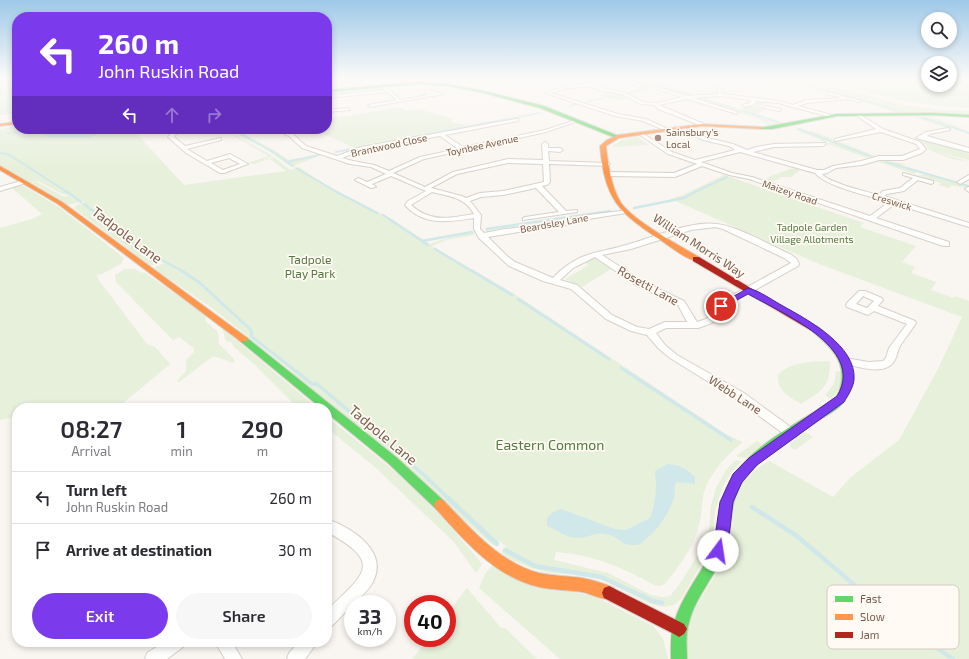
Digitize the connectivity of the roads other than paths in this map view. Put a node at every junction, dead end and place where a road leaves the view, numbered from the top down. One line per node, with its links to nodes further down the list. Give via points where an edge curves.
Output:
1 (343, 110): 9 (street)
2 (552, 110): 14 (street)
3 (599, 110): 20 (street, via 644,120)
4 (665, 110): 18 (street)
5 (721, 110): 10 (street)
6 (777, 110): 7 (street)
7 (780, 110)
8 (808, 110): 12 (street)
9 (332, 111)
10 (731, 113)
11 (859, 115): 12 (street); 13 (street); 21 (street)
12 (830, 116): 18 (street, via 772,128)
13 (969, 116)
14 (576, 121): 28 (street); 36 (street, Toynbee Avenue, via 546,131)
15 (512, 122): 26 (street, Brantwood Close)
16 (12, 124): 17 (street)
17 (0, 125)
18 (702, 126): 19 (street)
19 (682, 128): 20 (street); 38 (street, via 705,139 731,145)
20 (666, 130): 25 (street)
21 (880, 130): 27 (street); 33 (street)
22 (947, 131): 29 (street, via 926,133)
23 (173, 134): 35 (street, via 171,136)
24 (288, 134): 41 (street, via 304,147)
25 (642, 134): 28 (street); 43 (street, Maizey Road, via 670,153)
26 (442, 135): 36 (street, Brantwood Close); 41 (street, Brantwood Close, via 358,149)
27 (850, 136): 31 (street); 32 (street)
28 (618, 137): 45 (street, William Morris Way, via 603,146)
29 (923, 137): 33 (street); 39 (street)
30 (219, 139): 35 (street)
31 (858, 139)
32 (837, 140)
33 (912, 140): 48 (street, via 923,149 907,157 879,158)
34 (824, 146): 40 (street, via 760,146)
35 (184, 148): 44 (street)
36 (463, 150): 49 (street, Toynbee Avenue, via 422,158)
37 (560, 150): 42 (street, via 545,146)
38 (740, 150): 40 (street); 43 (street)
39 (968, 150)
40 (748, 152): 48 (street)
41 (337, 158): 49 (street, via 372,166)
42 (546, 162): 45 (street); 58 (street, via 546,183); 60 (street, via 501,162 455,173)
43 (694, 162): 46 (street, Maizey Road)
44 (207, 163): 44 (street, via 222,172 246,164 230,156)
45 (607, 164): 50 (street, William Morris Way)
46 (702, 164): 50 (street, via 675,175); 69 (street, Maizey Road)
47 (0, 168): 55 (street, Tadpole Lane)
48 (817, 172): 61 (street, Creswick, via 830,182)
49 (390, 174): 54 (street, Toynbee Avenue, via 370,185); 60 (street)
50 (610, 174): 65 (street, William Morris Way, via 617,202)
51 (905, 174): 53 (street)
52 (969, 177): 57 (street)
53 (918, 178): 56 (street); 61 (street, via 902,190 886,192)
54 (358, 180)
55 (24, 182): 59 (street); 81 (street, Tadpole Lane, via 60,203 256,348)
56 (931, 182)
57 (960, 182)
58 (538, 186): 62 (street, via 480,195); 66 (street)
59 (0, 189)
60 (428, 190): 62 (street); 67 (street, via 408,205 420,214 435,220)
61 (879, 197): 63 (street, Creswick)
62 (466, 200): 67 (street)
63 (894, 202): 69 (street); 70 (street, Creswick)
64 (574, 211): 66 (street)
65 (626, 211): 71 (street, Beardsley Lane); 72 (street, William Morris Way)
66 (564, 213): 68 (street)
67 (478, 215): 71 (street, via 478,229)
68 (525, 219)
69 (870, 219): 73 (street, Maizey Road)
70 (969, 225)
71 (482, 236): 75 (street, via 508,262)
72 (661, 237): 74 (street); 76 (street, William Morris Way); 76 (street, via 697,227 720,225 794,261 794,266)
73 (943, 244)
74 (596, 254): 75 (street, via 561,274); 78 (street, Rosetti Lane, via 639,283 681,303)
75 (555, 281): 79 (street, via 576,289 613,319 638,331)
76 (748, 291): 78 (street, via 723,304 710,321); 80 (street, William Morris Way, via 813,327 833,344)
77 (873, 307): 80 (street, via 914,320 889,361 883,365)
78 (693, 325): 79 (street, via 665,325)
79 (650, 332): 83 (street, Webb Lane, via 662,347 675,357 740,396)
80 (845, 361): 83 (street, William Morris Way, via 849,384 843,397)
81 (323, 403)
82 (332, 411): 86 (street, Tadpole Lane, via 418,483 473,539 502,564 539,580 604,590)
83 (792, 434): 86 (street, William Morris Way, via 753,461 737,478 726,502 718,551 688,605)
84 (332, 528): 85 (street, via 360,545 368,557 370,567 363,584)
85 (332, 616)
86 (679, 629): 93 (street)
87 (171, 647): 90 (street)
88 (226, 647): 91 (street)
89 (306, 647): 92 (street)
90 (153, 659)
91 (234, 659)
92 (295, 659)
93 (679, 659)

